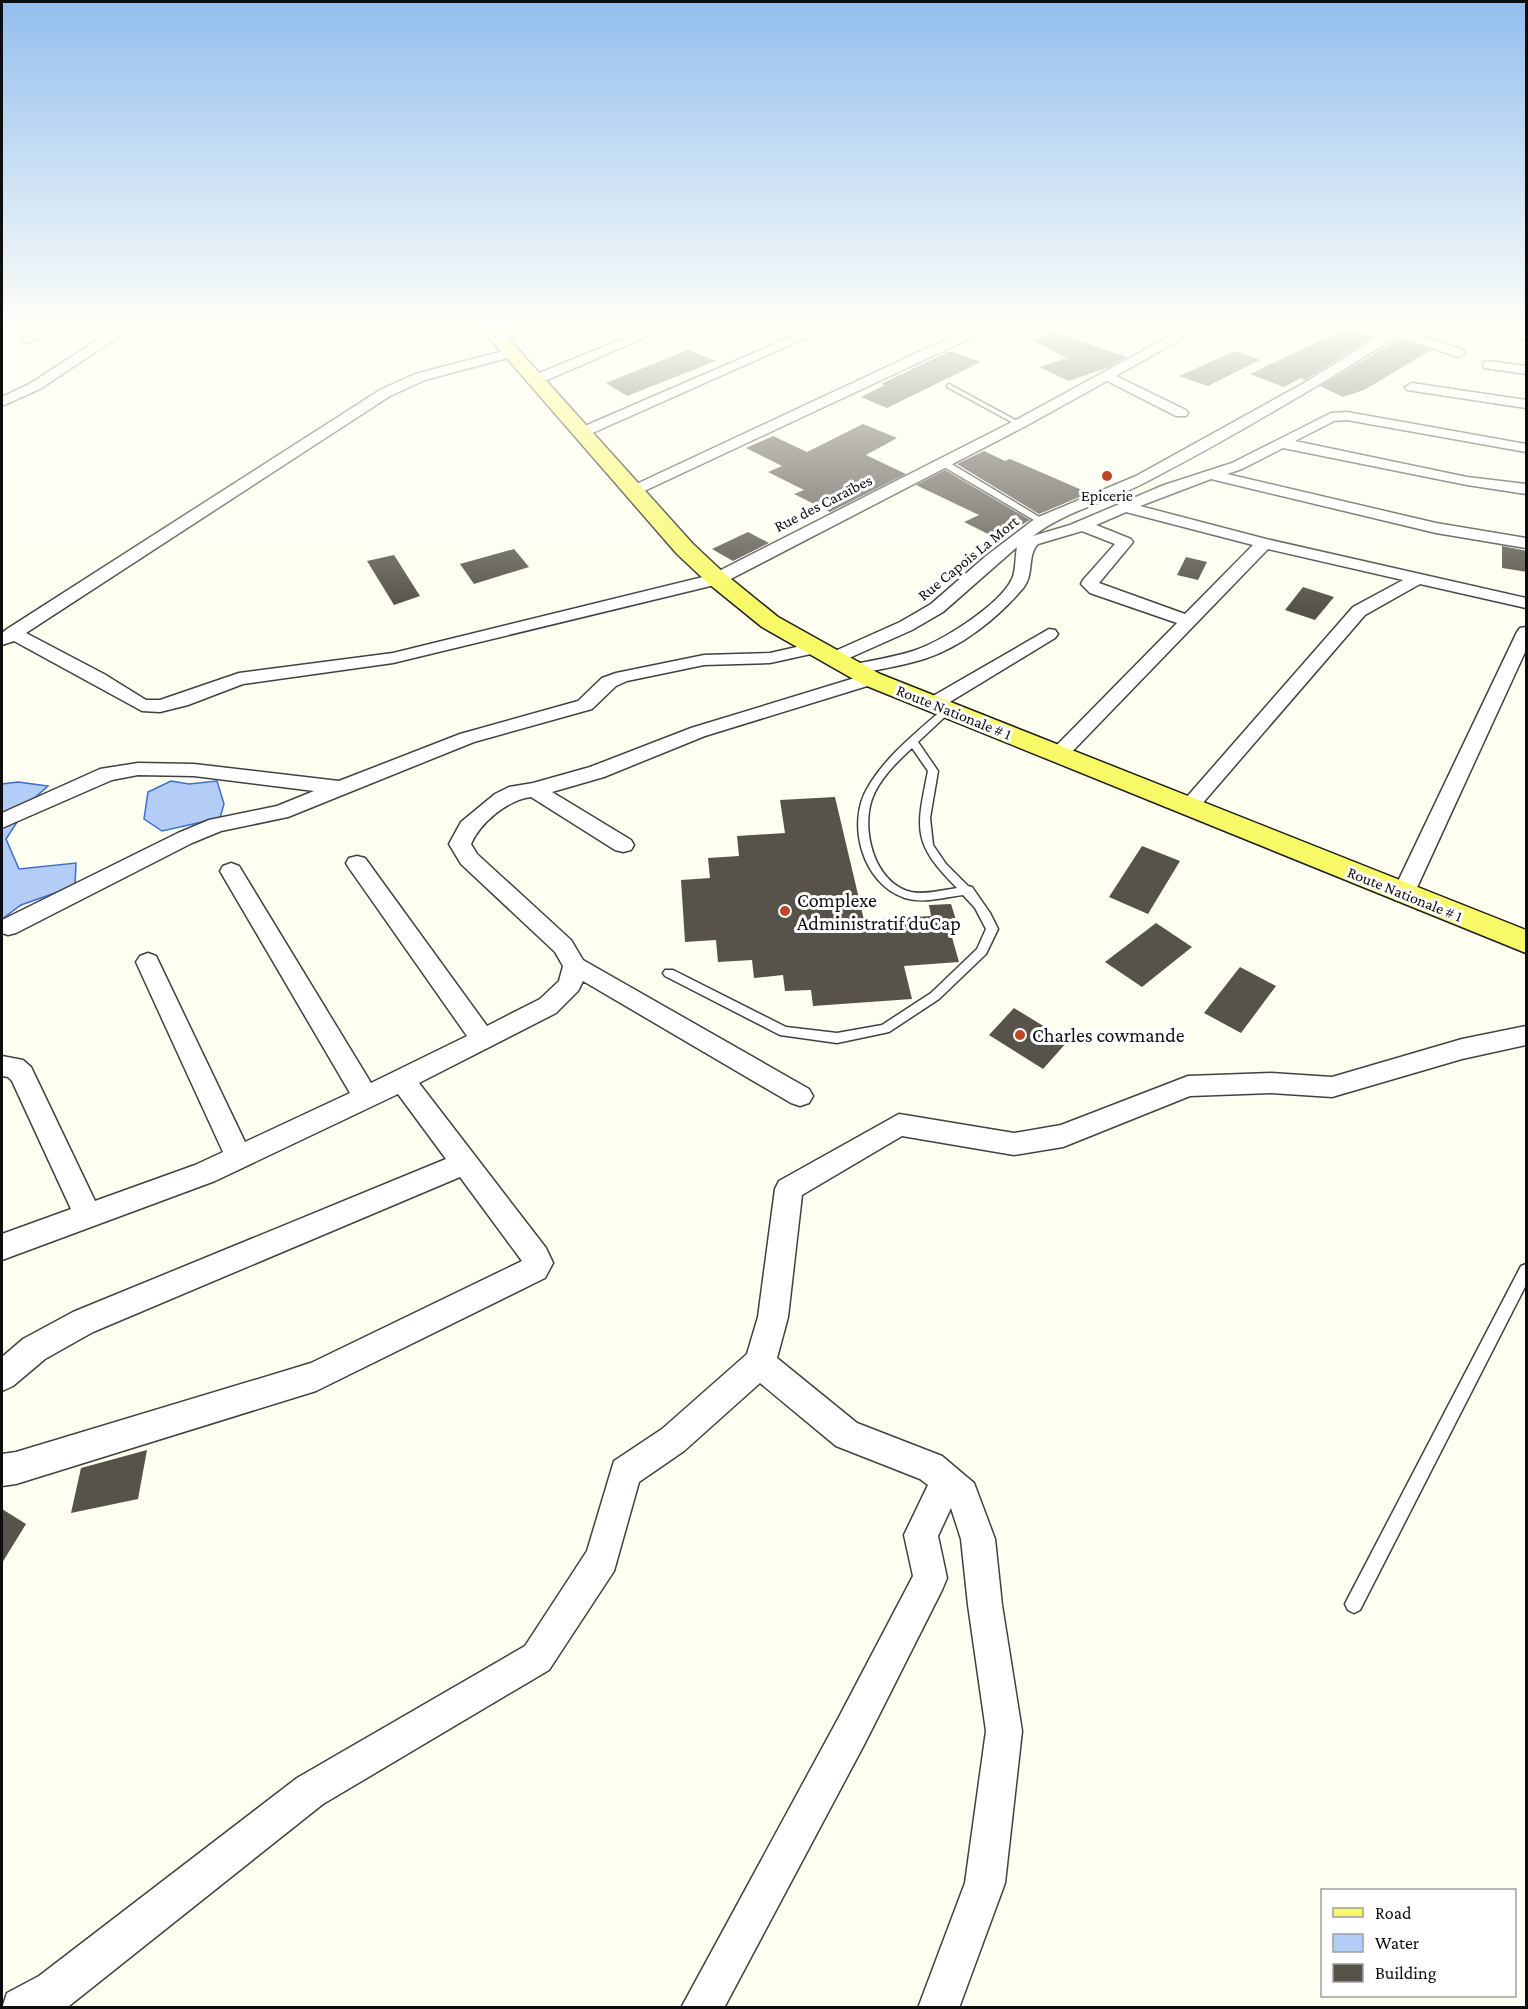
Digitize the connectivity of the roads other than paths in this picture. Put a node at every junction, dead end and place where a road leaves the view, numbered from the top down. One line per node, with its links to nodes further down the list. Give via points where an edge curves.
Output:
1 (345, 419): 29 (street)
2 (571, 419): 11 (main road, Route Nationale # 1)
3 (614, 419): 11 (street)
4 (788, 419): 17 (street)
5 (1009, 419): 10 (lane)
6 (1029, 419): 10 (street, Rue des Caraïbes)
7 (1250, 419): 19 (street, Rue Capois La Mort, via 1142,479)
8 (1332, 419): 12 (street)
9 (1354, 419): 13 (street)
10 (1019, 424): 14 (street, Rue des Caraïbes)
11 (583, 432): 17 (main road, Route Nationale # 1)
12 (1282, 443): 15 (street); 16 (street, via 1467,481)
13 (1527, 448)
14 (942, 462): 19 (lane); 23 (street, Rue des Caraïbes)
15 (1212, 475): 18 (street); 22 (street, via 1436,528)
16 (1527, 489)
17 (635, 490): 23 (main road, Route Nationale # 1, via 685,549)
18 (1125, 507): 20 (street); 21 (street)
19 (1042, 521): 30 (street, Rue Capois La Mort, via 937,608)
20 (1083, 526): 26 (street, via 1125,542 1089,584); 30 (street, via 1032,541 1025,548 1021,579 1004,600 943,645 919,655)
21 (1264, 543): 24 (street); 26 (street)
22 (1527, 543)
23 (717, 579): 29 (street, Rue des Caraïbes, via 393,658 239,679 160,706 142,705 98,678); 30 (main road, Route Nationale # 1, via 770,622)
24 (1416, 579): 25 (street); 36 (street, via 1359,611)
25 (1527, 603)
26 (1189, 621): 33 (street)
27 (1527, 632): 42 (street)
28 (1049, 634): 31 (street)
29 (7, 637)
30 (842, 664): 31 (main road, Route Nationale # 1); 34 (street, via 770,658 704,660 622,677 609,682 585,705 467,738); 35 (street, via 698,732 597,772)
31 (940, 707): 32 (lane); 33 (main road, Route Nationale # 1)
32 (913, 743): 41 (lane, via 933,771 925,812 928,844); 41 (lane, via 883,773 867,798 863,824 867,854 884,880 902,893)
33 (1058, 755): 36 (main road, Route Nationale # 1)
34 (339, 788): 37 (street, via 194,770 138,770 107,774); 43 (street, via 281,812 216,825 185,838)
35 (534, 790): 38 (street); 46 (street, via 502,799 468,827 460,844 470,859 562,946)
36 (1188, 807): 42 (main road, Route Nationale # 1)
37 (2, 821)
38 (623, 846)
39 (357, 863): 49 (street)
40 (231, 871): 53 (street)
41 (968, 890): 47 (lane, via 992,929 982,951 934,996 885,1029 837,1038 784,1032)
42 (1403, 894): 44 (main road, Route Nationale # 1)
43 (8, 927)
44 (1527, 942)
45 (148, 962): 54 (street)
46 (575, 966): 49 (street, via 570,985 548,1006); 52 (street)
47 (669, 973)
48 (1527, 1036): 59 (street, via 1462,1049 1332,1087 1271,1083 1188,1086 1063,1136 1014,1144 898,1125 789,1189 773,1317)
49 (483, 1040): 51 (street)
50 (2, 1066): 56 (street, via 14,1067 22,1074)
51 (402, 1080): 53 (street); 55 (street)
52 (800, 1096)
53 (366, 1097): 54 (street)
54 (239, 1157): 56 (street)
55 (465, 1163): 60 (street, via 83,1322 34,1349); 61 (street, via 536,1257 539,1263 535,1269 316,1376)
56 (88, 1215): 57 (street)
57 (2, 1247)
58 (1527, 1271): 63 (lane)
59 (760, 1363): 62 (street, via 847,1435 931,1467); 64 (street, via 673,1440 626,1472 602,1559 537,1658 310,1791)
60 (2, 1376)
61 (2, 1470)
62 (947, 1480): 65 (street, via 921,1535 930,1578); 66 (street, via 963,1494 978,1539 1004,1731 985,1883)
63 (1354, 1604)
64 (44, 2002)
65 (701, 2007)
66 (938, 2007)

